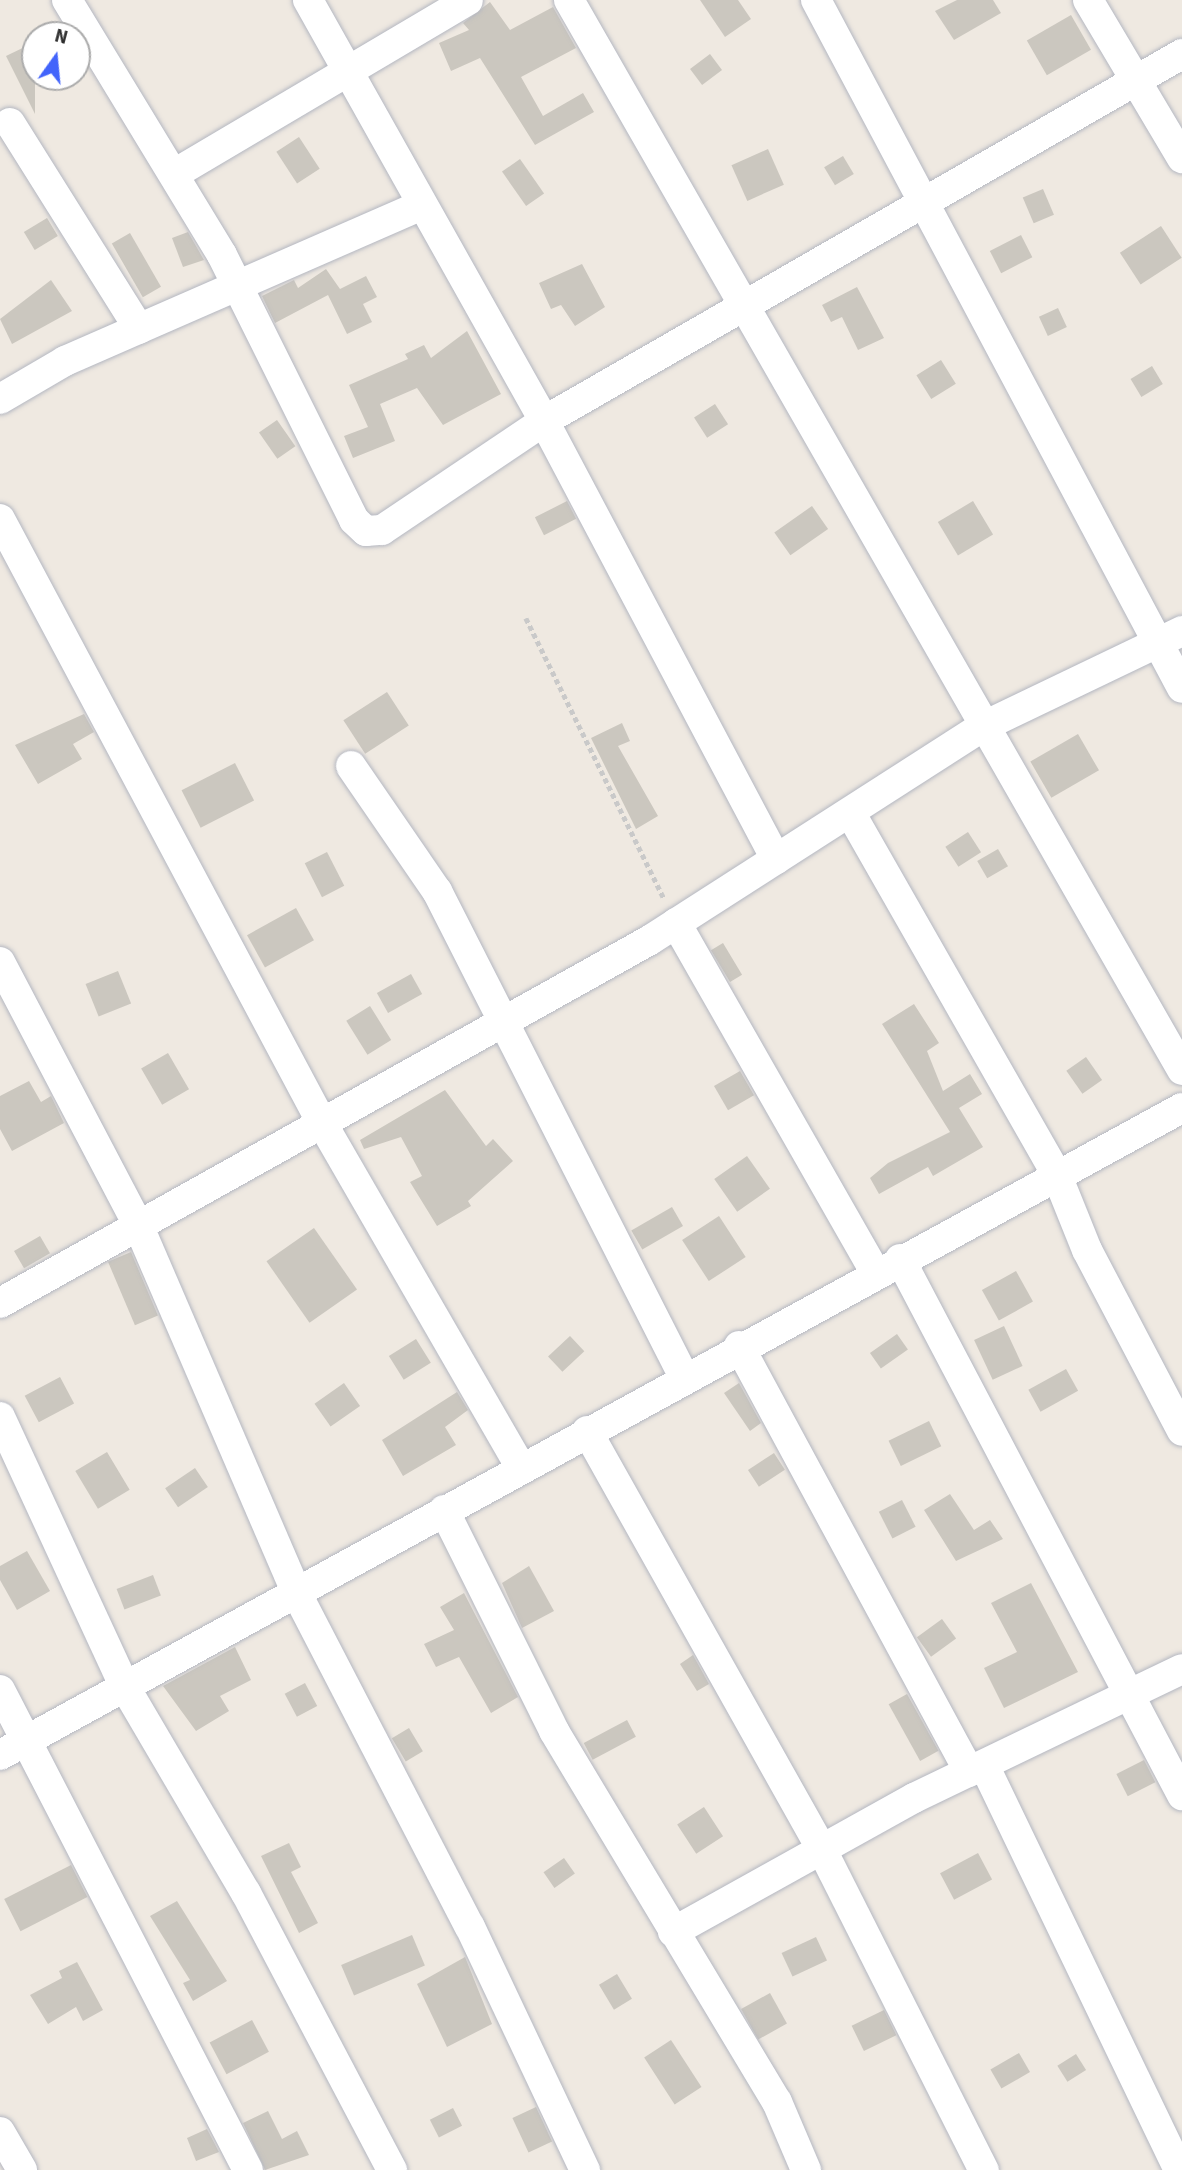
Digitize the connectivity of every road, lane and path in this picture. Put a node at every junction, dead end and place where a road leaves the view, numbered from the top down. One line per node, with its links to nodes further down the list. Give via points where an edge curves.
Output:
1 (67, 0): 12 (street)
2 (308, 0): 8 (street)
3 (468, 0): 8 (street)
4 (569, 0): 16 (street)
5 (816, 0): 14 (street)
6 (1088, 0): 9 (street)
7 (1182, 54): 9 (street)
8 (344, 70): 12 (street); 13 (street)
9 (1135, 79): 11 (street); 14 (street)
10 (10, 122): 17 (street)
11 (1182, 158)
12 (176, 173): 15 (street)
13 (420, 206): 15 (street); 19 (street)
14 (925, 206): 16 (street); 22 (street)
15 (238, 290): 17 (street); 19 (street, via 354,520 366,531 382,530)
16 (744, 304): 19 (street); 24 (street)
17 (139, 329): 18 (street)
18 (0, 399)
19 (544, 421): 27 (street)
20 (0, 519): 33 (street)
21 (526, 618): 28 (path)
22 (1169, 638): 23 (street); 24 (street)
23 (1182, 688)
24 (982, 727): 26 (street); 31 (street)
25 (351, 766): 30 (street, via 437,891)
26 (851, 814): 27 (street); 34 (street)
27 (776, 859): 28 (street)
28 (676, 923): 30 (street); 36 (street)
29 (0, 962): 35 (street)
30 (500, 1024): 33 (street); 39 (street)
31 (1182, 1070)
32 (1182, 1108): 34 (street)
33 (322, 1123): 35 (street); 43 (street)
34 (1056, 1173): 36 (street); 42 (street, via 1087,1251)
35 (139, 1227): 37 (street); 45 (street)
36 (887, 1265): 38 (street); 49 (street)
37 (0, 1303)
38 (739, 1346): 39 (street); 52 (street)
39 (684, 1377): 41 (street)
40 (0, 1417): 47 (street)
41 (587, 1431): 43 (street); 54 (street)
42 (1182, 1431)
43 (521, 1468): 44 (street)
44 (444, 1510): 45 (street); 55 (street, via 554,1731)
45 (296, 1592): 47 (street); 60 (street, via 470,1927)
46 (1182, 1669): 49 (street)
47 (125, 1686): 50 (street); 59 (street, via 246,1893)
48 (0, 1690): 50 (street)
49 (1131, 1694): 52 (street); 53 (street)
50 (29, 1740): 51 (street); 58 (street)
51 (0, 1755)
52 (977, 1769): 54 (street); 63 (street)
53 (1182, 1796)
54 (821, 1848): 55 (street); 62 (street)
55 (673, 1932): 61 (street, via 777,2102)
56 (0, 2132): 57 (street)
57 (22, 2170)
58 (248, 2170)
59 (392, 2170)
60 (585, 2170)
61 (806, 2170)
62 (984, 2170)
63 (1180, 2170)

